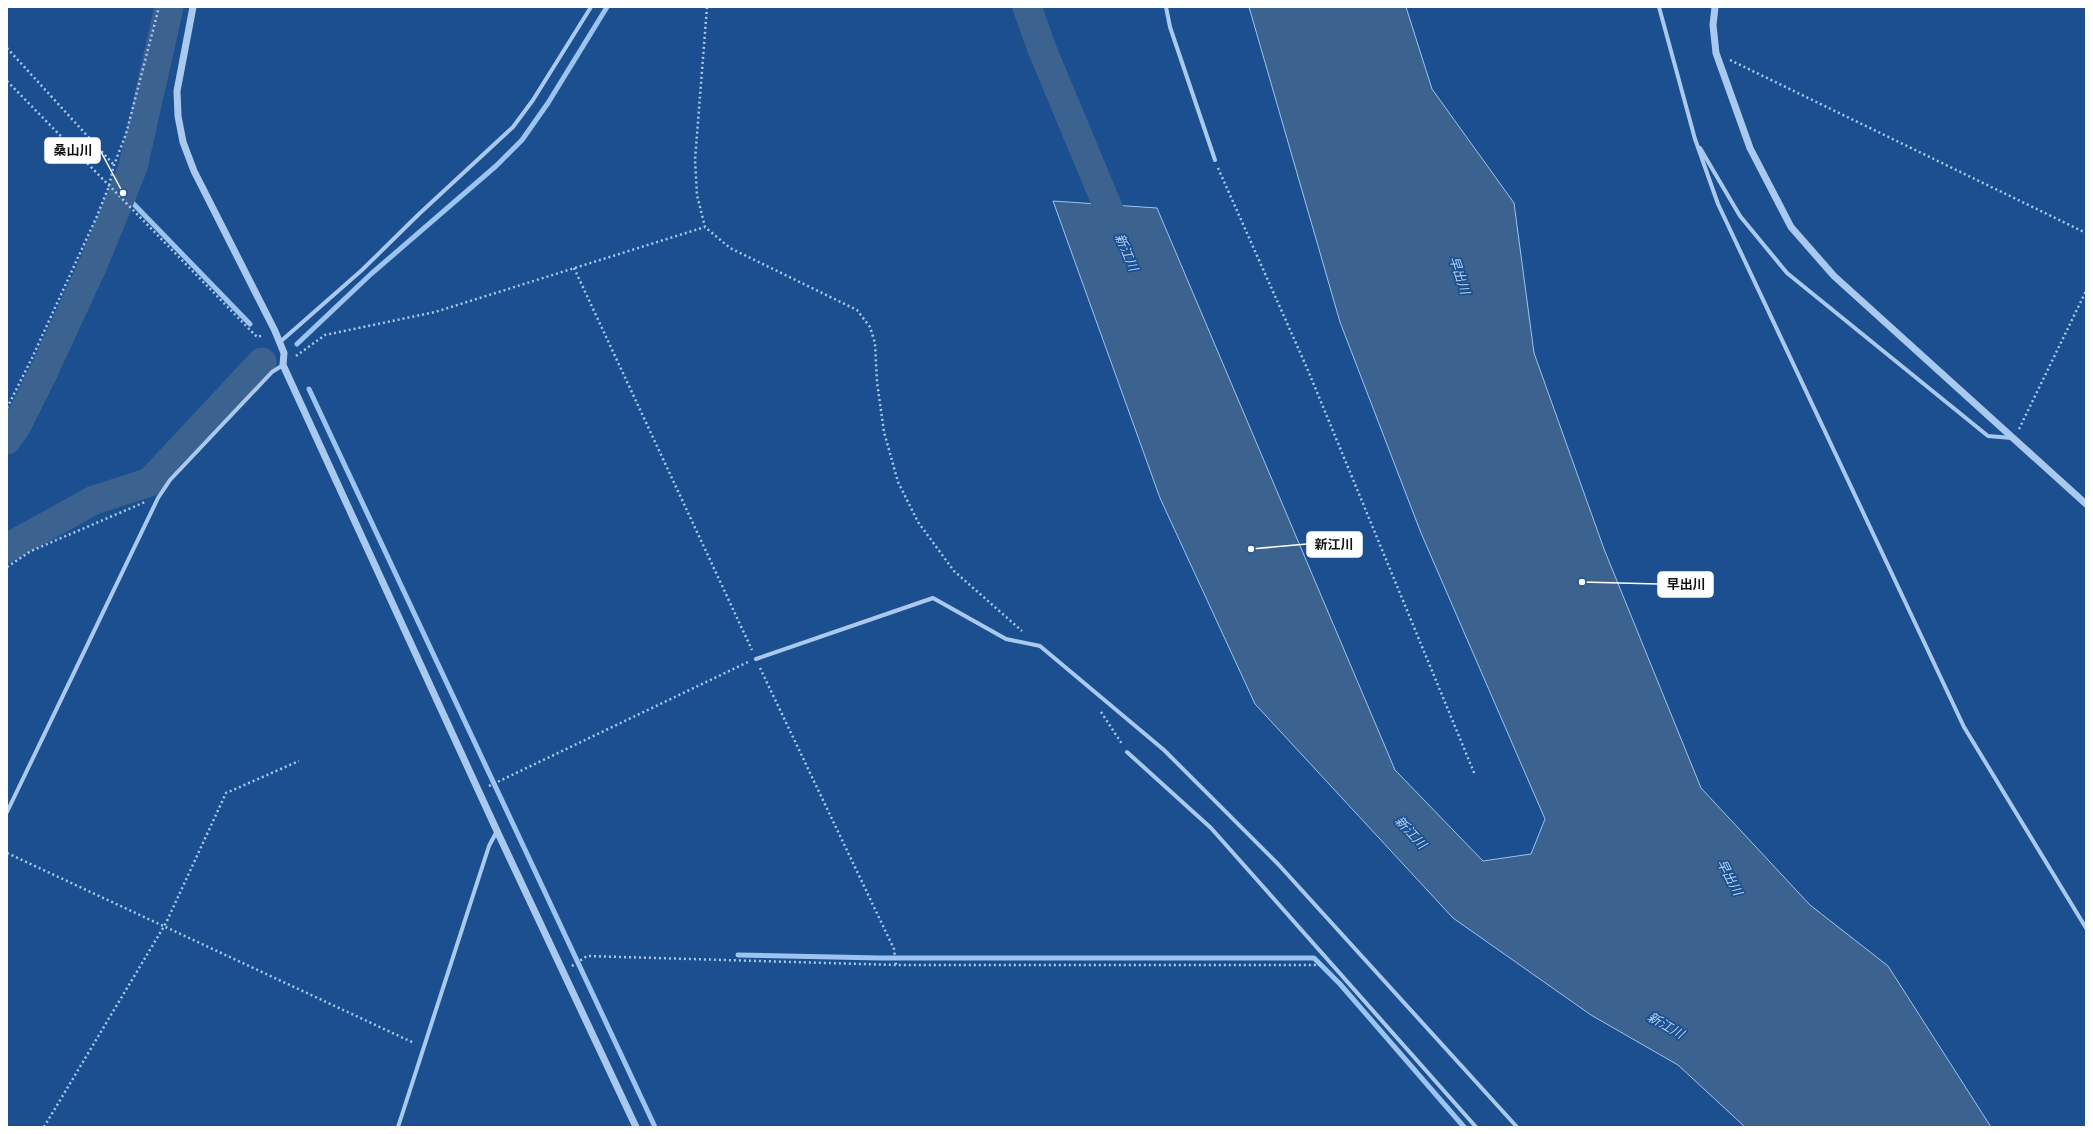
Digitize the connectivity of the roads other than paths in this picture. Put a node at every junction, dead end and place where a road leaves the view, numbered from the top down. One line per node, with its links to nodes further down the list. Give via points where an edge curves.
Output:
1 (193, 7): 8 (street, via 177,91 183,142 194,170)
2 (591, 7): 8 (street, via 533,100 512,127 362,270)
3 (1166, 7): 7 (street, via 1170,27)
4 (1659, 7): 6 (street)
5 (1715, 7): 10 (street, via 1712,25 1716,53 1750,148 1791,227 1834,276)
6 (1695, 139): 10 (street, via 1740,216 1787,273 1988,436); 16 (street, via 1721,211 1964,727)
7 (1215, 160)
8 (280, 342): 9 (street, via 284,353)
9 (283, 365): 14 (street, via 272,372 170,480 158,498); 15 (street)
10 (2014, 438): 11 (street)
11 (2086, 504)
12 (756, 659): 20 (street, via 933,598 1006,639 1040,646 1164,750 1278,864)
13 (1127, 752): 19 (street, via 1210,828)
14 (7, 812)
15 (497, 831): 17 (street, via 489,846); 18 (street)
16 (2086, 928)
17 (398, 1127)
18 (636, 1127)
19 (1476, 1127)
20 (1517, 1127)

